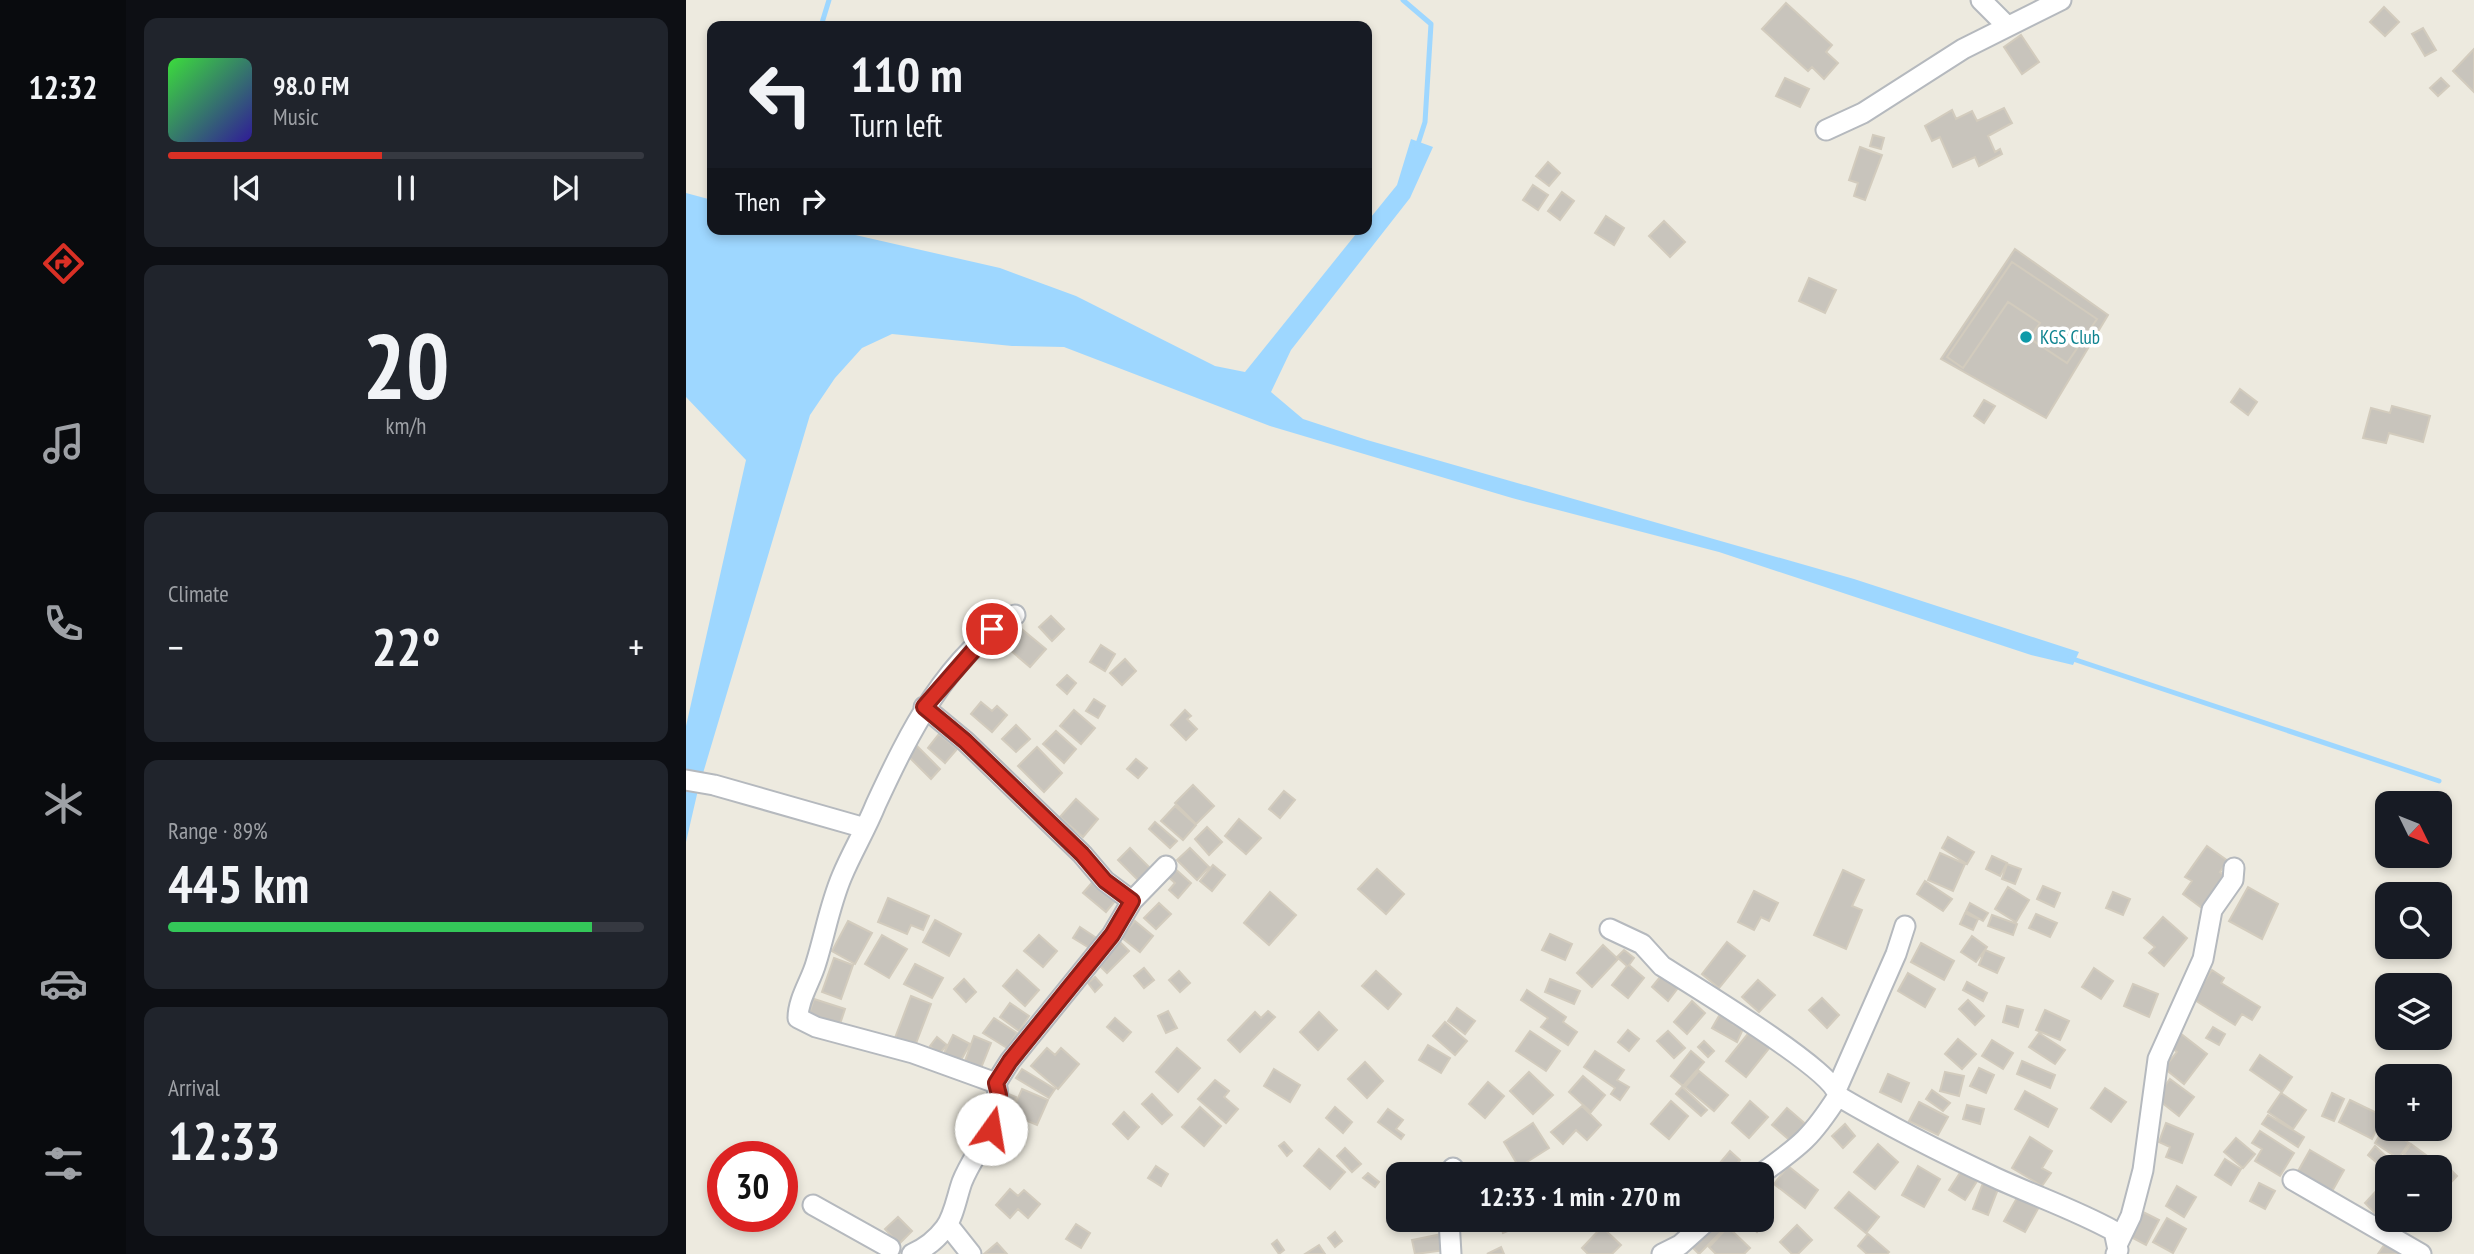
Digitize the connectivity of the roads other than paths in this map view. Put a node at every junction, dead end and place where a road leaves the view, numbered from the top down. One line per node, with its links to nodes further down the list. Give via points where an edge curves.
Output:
1 (1982, 0): 3 (street)
2 (2061, 0): 3 (street)
3 (2007, 26): 4 (street, via 1863,113)
4 (1826, 130)
5 (1015, 615): 6 (street, via 992,629)
6 (924, 707): 8 (street); 11 (street, via 965,741 1105,881)
7 (686, 780): 8 (street)
8 (865, 828): 14 (street, via 837,891 798,1009 799,1018)
9 (1166, 866): 11 (street)
10 (2234, 868): 22 (street, via 2233,880 2212,910 2203,960 2158,1059 2143,1170)
11 (1132, 901): 14 (street, via 1112,935)
12 (1905, 926): 15 (street)
13 (1610, 929): 15 (street, via 1642,944 1662,966 1812,1065)
14 (996, 1083): 19 (street, via 999,1095 994,1122 964,1179)
15 (1837, 1092): 16 (street, via 1814,1133); 22 (street, via 1898,1131 2088,1216 2114,1231)
16 (1774, 1165)
17 (2293, 1180): 28 (street)
18 (813, 1205): 23 (street)
19 (948, 1225): 24 (street, via 926,1248); 25 (street)
20 (1450, 1232): 26 (street)
21 (1695, 1232): 27 (street)
22 (2117, 1250)
23 (893, 1252)
24 (912, 1254)
25 (971, 1254)
26 (1451, 1254)
27 (1662, 1254)
28 (2421, 1254)

